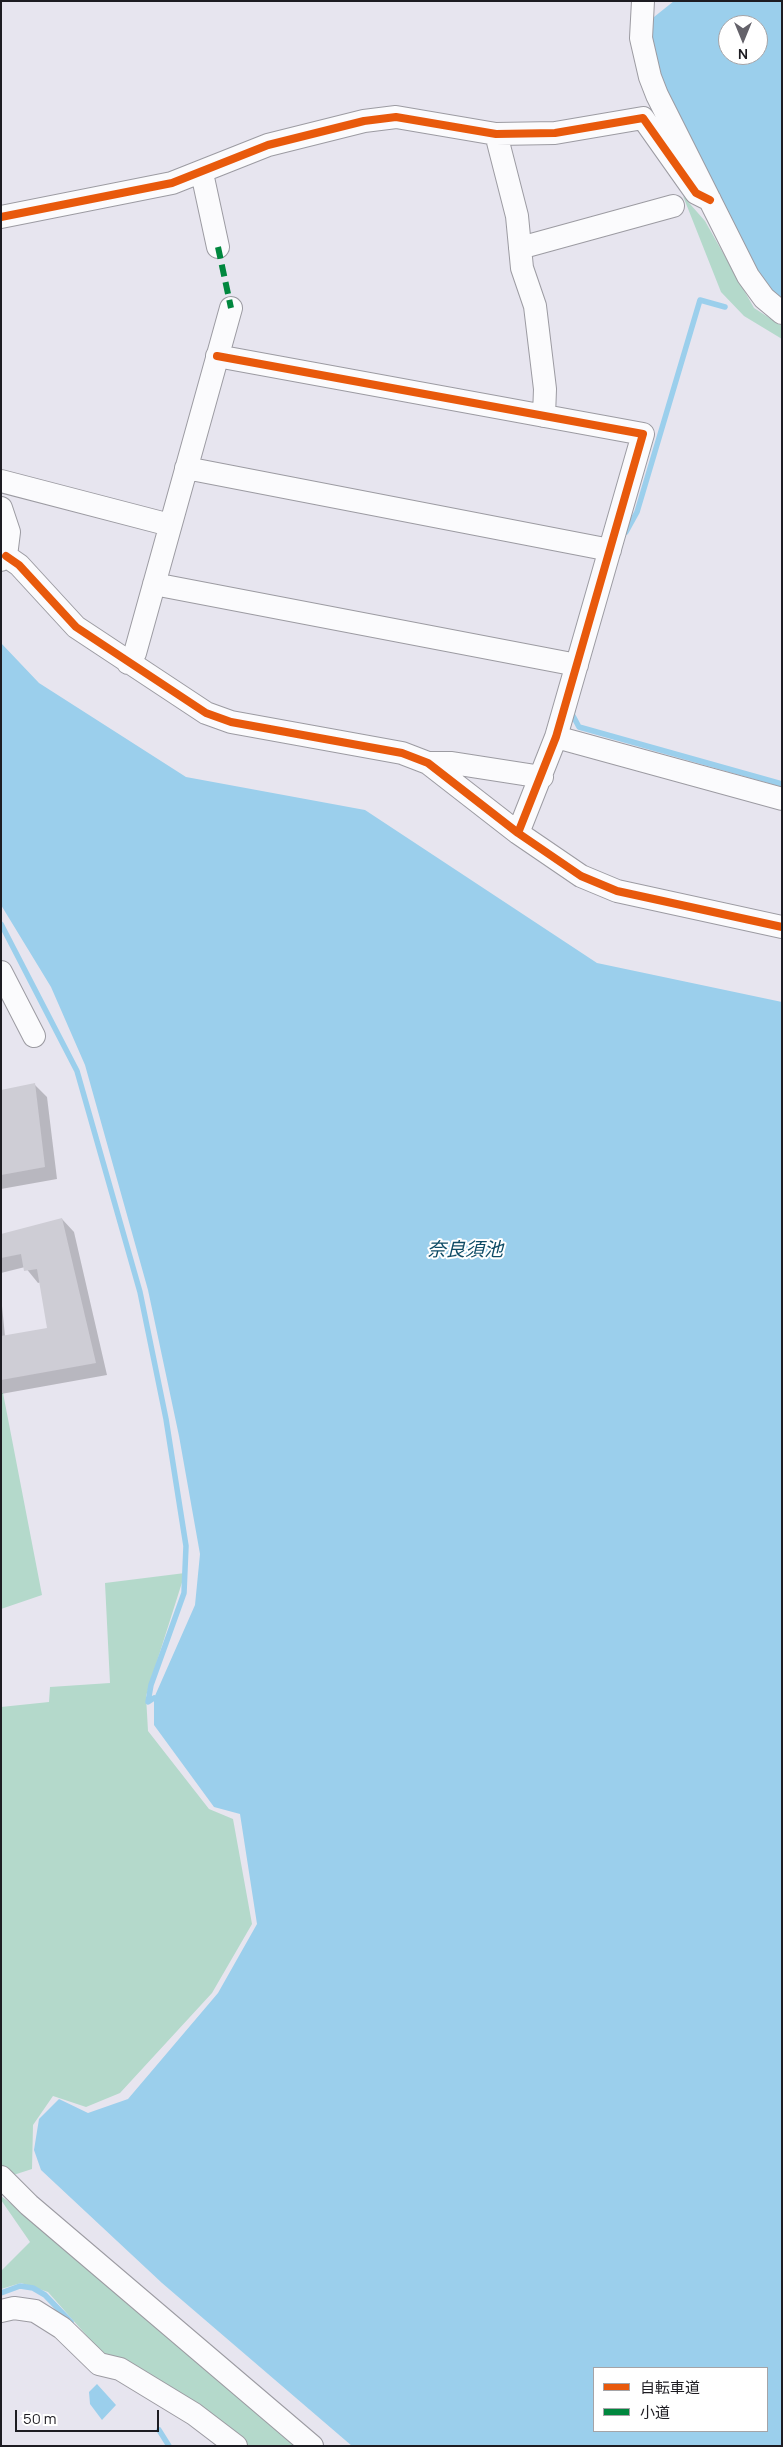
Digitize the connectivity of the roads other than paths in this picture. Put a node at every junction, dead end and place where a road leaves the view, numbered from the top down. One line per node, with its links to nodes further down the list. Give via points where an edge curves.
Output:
1 (643, 1): 4 (street, via 641,38 650,77)
2 (496, 134): 3 (street, via 396,117 364,121 268,145); 4 (street, via 555,133 643,118 696,193); 8 (street, via 517,216)
3 (202, 173): 6 (street, via 127,193); 7 (street)
4 (710, 200): 10 (street, via 748,276 764,298)
5 (673, 206): 8 (street)
6 (1, 217)
7 (218, 247)
8 (520, 248): 12 (street, via 522,268 535,306 545,389)
9 (231, 308): 11 (street)
10 (782, 313)
11 (217, 356): 12 (street); 13 (street)
12 (544, 416): 17 (street, via 643,434)
13 (186, 468): 16 (street); 17 (street)
14 (1, 481): 16 (street)
15 (1, 508): 18 (street, via 8,532)
16 (170, 525): 19 (street)
17 (610, 550): 21 (street)
18 (4, 558): 20 (street, via 19,565 76,627)
19 (154, 584): 20 (street, via 135,653); 21 (street)
20 (128, 663): 23 (street, via 206,713 231,722 402,753)
21 (577, 665): 22 (street)
22 (556, 737): 24 (street); 25 (street)
23 (428, 763): 24 (street, via 452,763); 26 (street)
24 (542, 777): 26 (street)
25 (782, 799)
26 (518, 833): 27 (street, via 582,876 617,890)
27 (782, 927)
28 (1, 972): 29 (street)
29 (34, 1036)
30 (1, 2177): 33 (street, via 29,2205)
31 (1, 2311): 32 (street, via 14,2308 35,2311 62,2328 99,2364 129,2374 194,2414)
32 (236, 2446)
33 (312, 2446)

